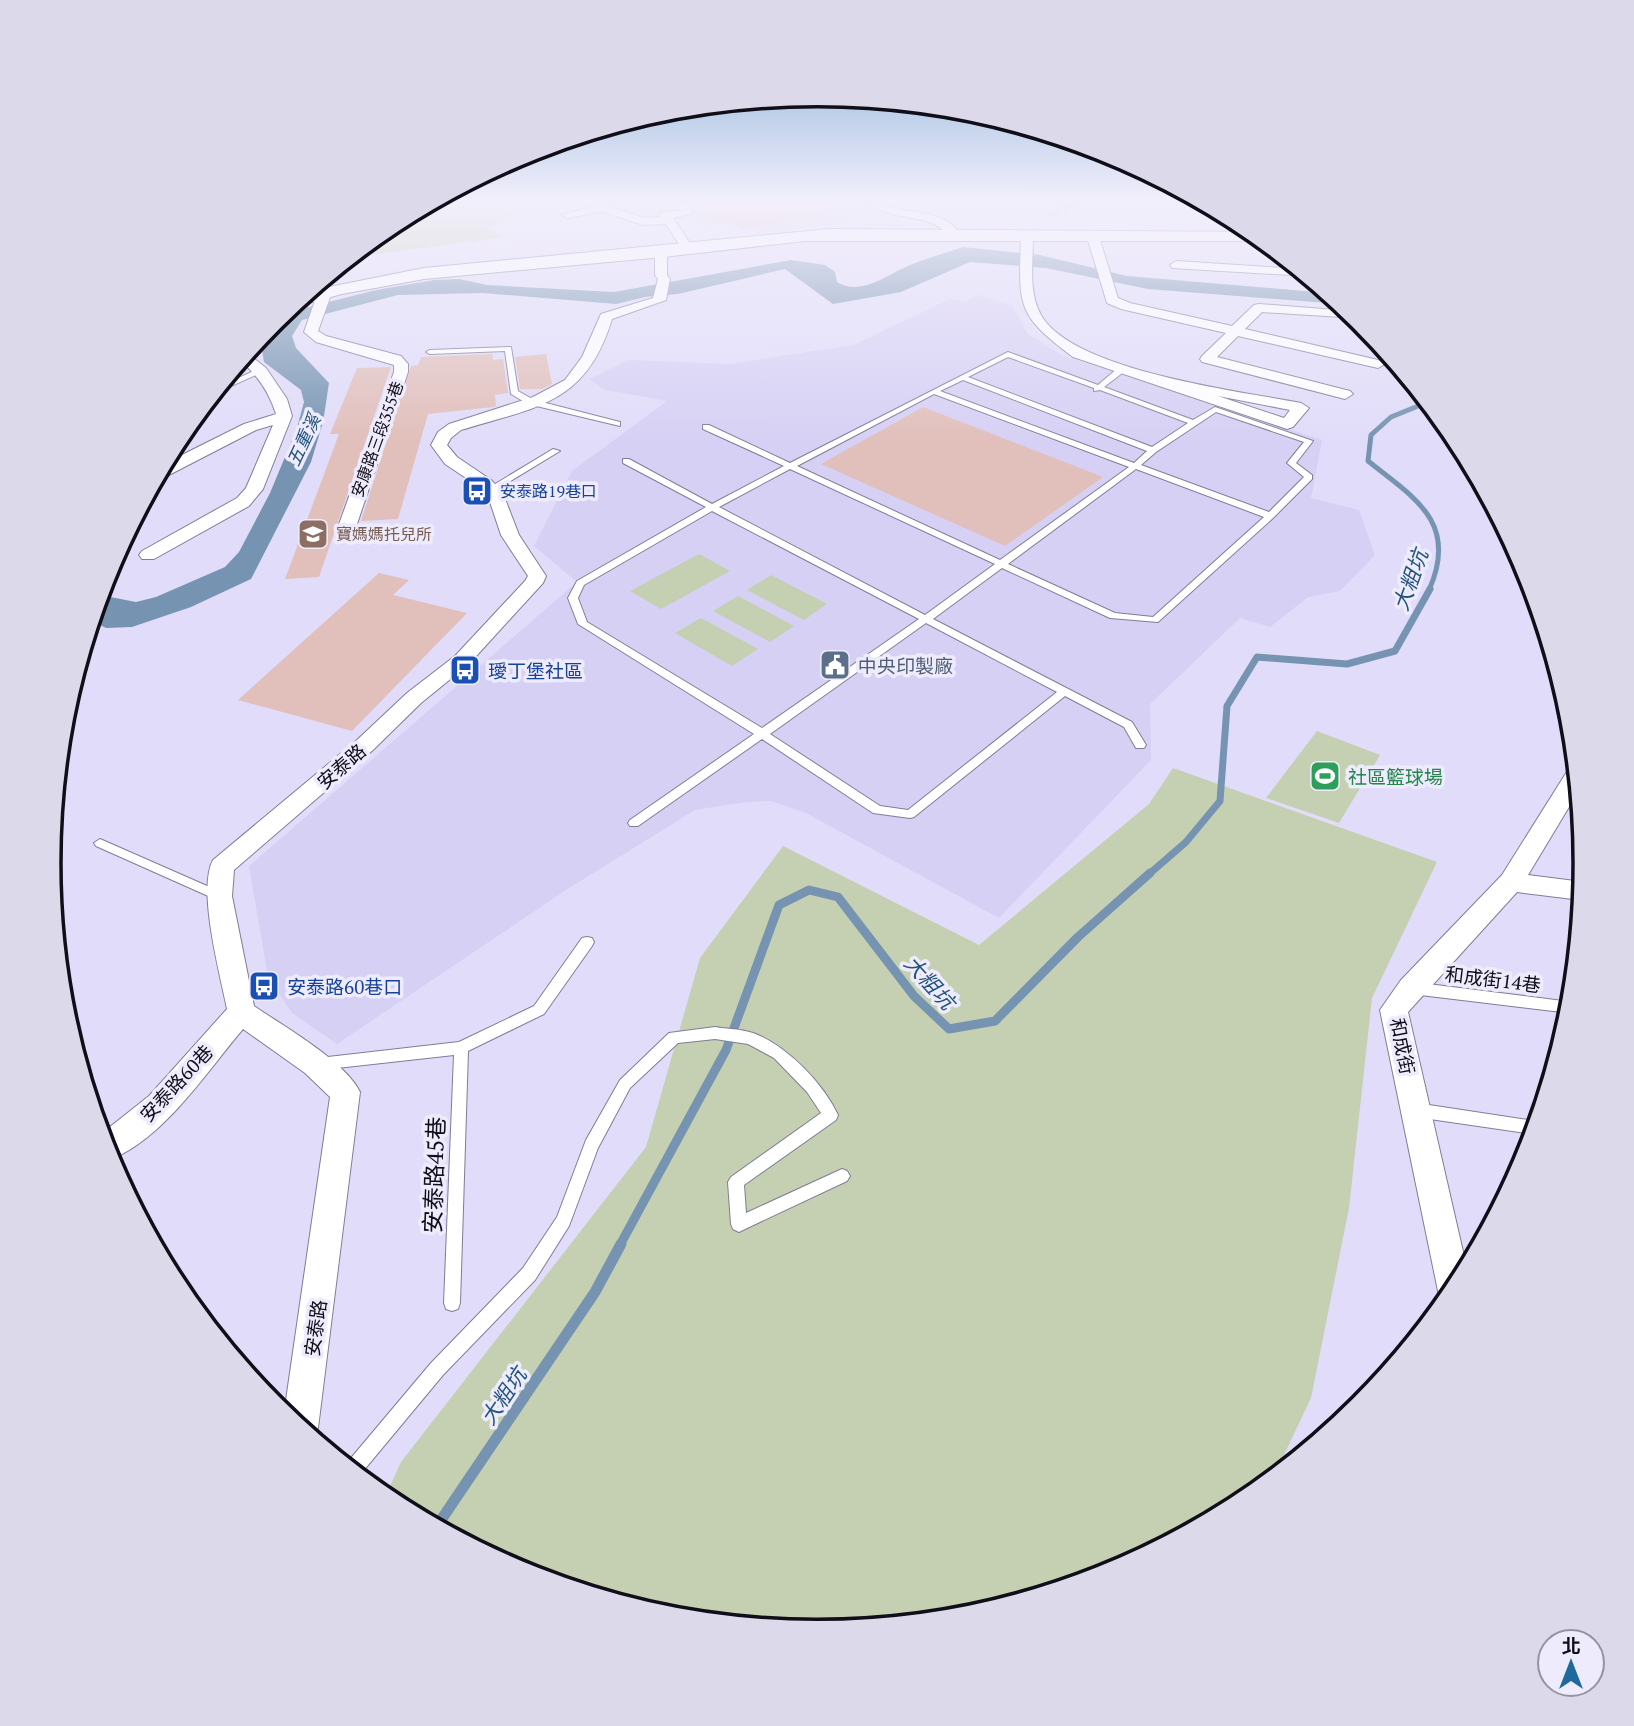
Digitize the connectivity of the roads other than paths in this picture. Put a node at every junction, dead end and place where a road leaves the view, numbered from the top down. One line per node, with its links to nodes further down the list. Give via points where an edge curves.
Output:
1 (367, 283): 5 (main road)
2 (663, 283): 22 (street, via 659,300 606,317 600,338 582,368 564,388)
3 (1027, 283): 14 (street, via 1035,318 1056,338 1079,354)
4 (1108, 283): 10 (street, via 1112,300 1126,306)
5 (326, 292): 6 (main road); 36 (street, 安康路三段355巷, via 311,332 401,364)
6 (321, 293)
7 (1291, 310): 8 (street); 9 (street); 10 (street, via 1259,308)
8 (1335, 313)
9 (1342, 320)
10 (1233, 331): 13 (street); 21 (street, via 1207,359)
11 (430, 352): 22 (lane, via 508,349 514,391)
12 (252, 362): 15 (street)
13 (1378, 364)
14 (1122, 369): 17 (street); 19 (lane)
15 (261, 370): 18 (lane); 23 (street)
16 (962, 377): 19 (lane, via 1008,354); 20 (lane); 27 (lane)
17 (1146, 377): 17 (street, via 1287,424 1301,408 1185,384)
18 (234, 383)
19 (1097, 388): 24 (lane)
20 (934, 391): 31 (lane); 32 (lane)
21 (1345, 394)
22 (531, 402): 25 (lane); 33 (street, via 454,427 439,445 447,460)
23 (284, 416): 30 (street, via 250,427); 37 (street, via 254,489 243,502)
24 (1192, 422): 27 (lane); 35 (lane, via 1215,409 1310,440 1291,463 1309,477)
25 (617, 424)
26 (706, 427): 31 (lane)
27 (1153, 450): 32 (lane)
28 (556, 451): 33 (lane)
29 (626, 461): 34 (lane)
30 (176, 465)
31 (792, 466): 34 (lane); 38 (lane)
32 (1135, 466): 35 (lane); 38 (lane)
33 (491, 489): 48 (street, 安泰路, via 515,544 532,565 537,576 534,583 462,660 222,866)
34 (712, 507): 39 (lane); 41 (lane, via 580,583 573,598 583,624)
35 (1270, 516): 38 (lane, via 1155,620 1113,616)
36 (347, 527)
37 (148, 555)
38 (1002, 562): 39 (lane)
39 (926, 620): 40 (lane); 41 (lane)
40 (1063, 693): 41 (lane, via 910,814 877,810); 42 (lane, via 1128,726)
41 (761, 733): 44 (lane)
42 (1140, 746)
43 (1568, 788): 46 (street, 和成街)
44 (635, 823)
45 (100, 843): 48 (lane)
46 (1511, 881): 47 (street); 50 (street, 和成街)
47 (1572, 890)
48 (219, 896): 52 (street, 安泰路)
49 (587, 942): 53 (lane, via 539,1010)
50 (1412, 988): 51 (lane, 和成街14巷); 55 (street, 和成街, via 1394,1010)
51 (1559, 1006)
52 (241, 1012): 54 (street, 安泰路); 57 (street, 安泰路60巷, via 153,1111)
53 (461, 1048): 54 (lane); 60 (lane, 安泰路45巷)
54 (316, 1064): 61 (street, 安泰路, via 345,1092)
55 (1416, 1110): 56 (lane); 59 (street, 和成街)
56 (1525, 1126)
57 (116, 1143)
58 (842, 1176): 62 (lane, via 739,1224 736,1182 831,1115 812,1087 779,1054 750,1038 715,1033 674,1037 625,1084 591,1145 564,1221 529,1274 437,1370)
59 (1453, 1270)
60 (452, 1303)
61 (302, 1415)
62 (358, 1463)

